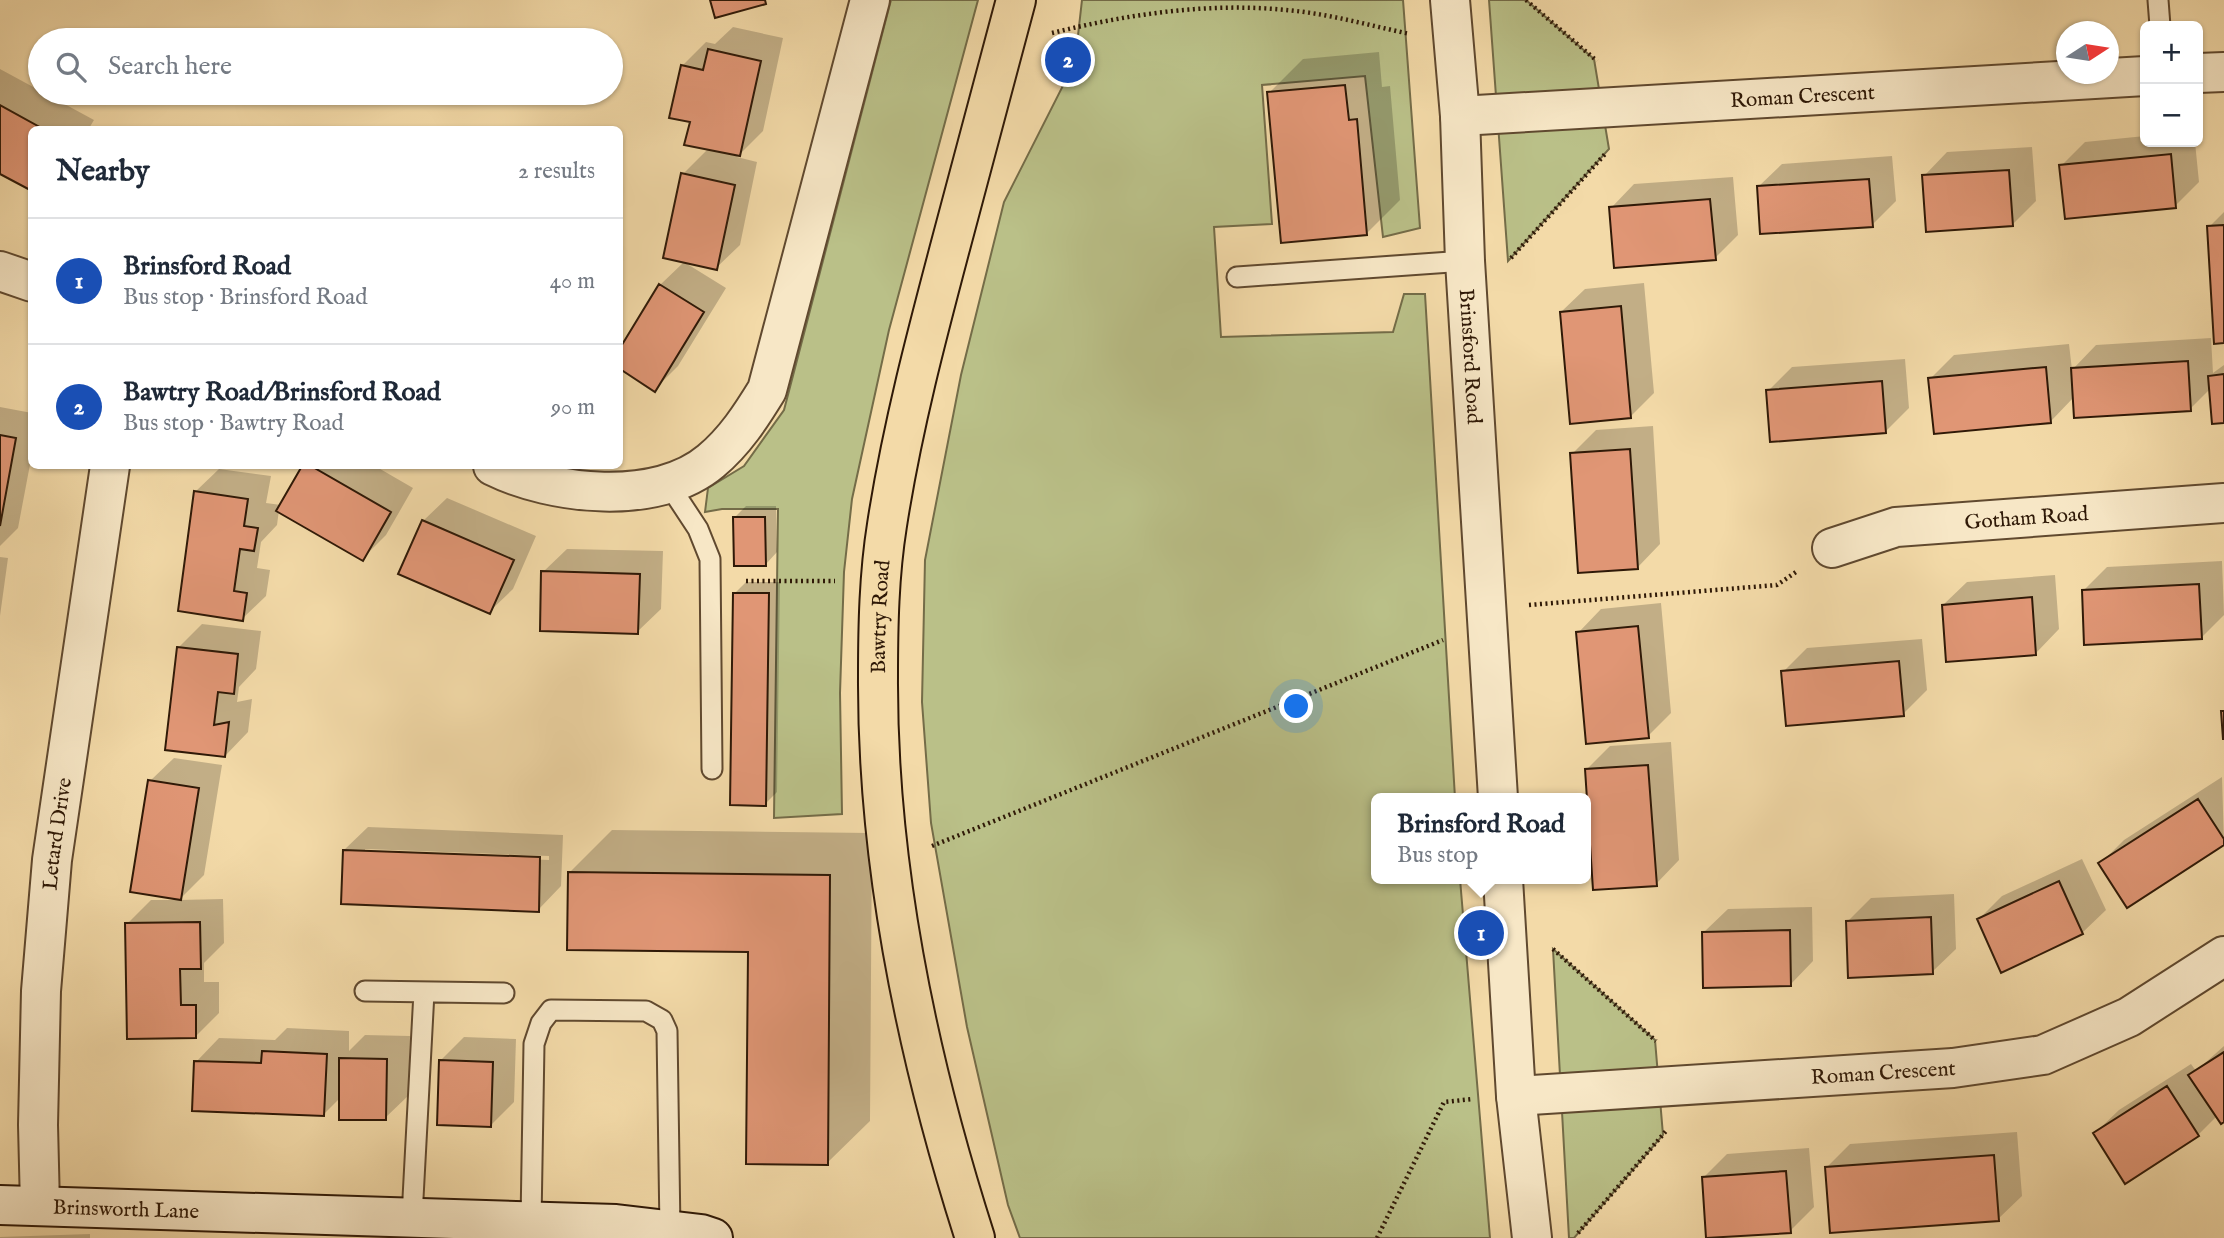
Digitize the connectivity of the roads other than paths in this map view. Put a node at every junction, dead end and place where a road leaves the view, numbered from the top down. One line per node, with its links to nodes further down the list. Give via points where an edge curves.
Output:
1 (870, 0): 16 (street, via 767,390 739,434 709,463)
2 (1016, 0): 33 (main road, Bawtry Road, via 910,398 887,527 878,622 882,800 905,973)
3 (1450, 0): 9 (street, Brinsford Road)
4 (2158, 0): 5 (lane)
5 (2160, 21)
6 (2224, 72): 7 (street)
7 (2203, 73)
8 (2140, 76): 9 (street, Roman Crescent)
9 (1460, 116): 10 (street, Brinsford Road)
10 (1465, 261): 12 (lane); 20 (street, Brinsford Road)
11 (0, 271): 13 (street)
12 (1237, 277)
13 (28, 281)
14 (110, 469): 28 (street, Letard Drive, via 52,860 41,990)
15 (498, 469): 16 (street, via 565,489 616,493)
16 (669, 485): 19 (lane, via 698,529 710,559)
17 (2224, 503): 18 (street, Gotham Road, via 1896,527)
18 (1832, 548)
19 (712, 769)
20 (1498, 793)
21 (1503, 884): 26 (street)
22 (2224, 956): 26 (street, Roman Crescent, via 2129,1017 2043,1055 1953,1068)
23 (365, 991): 24 (lane)
24 (424, 992): 25 (lane); 29 (lane)
25 (504, 993)
26 (1516, 1096): 34 (street)
27 (0, 1205): 28 (street, Brinsworth Lane)
28 (40, 1206): 29 (street, Brinsworth Lane)
29 (412, 1217): 30 (street, Brinsworth Lane)
30 (531, 1221): 31 (street, Brinsworth Lane); 31 (lane, via 534,1044 541,1023 551,1010 646,1010 662,1020 667,1031)
31 (670, 1230): 32 (street, Brinsworth Lane)
32 (713, 1238)
33 (975, 1238)
34 (1532, 1238)

